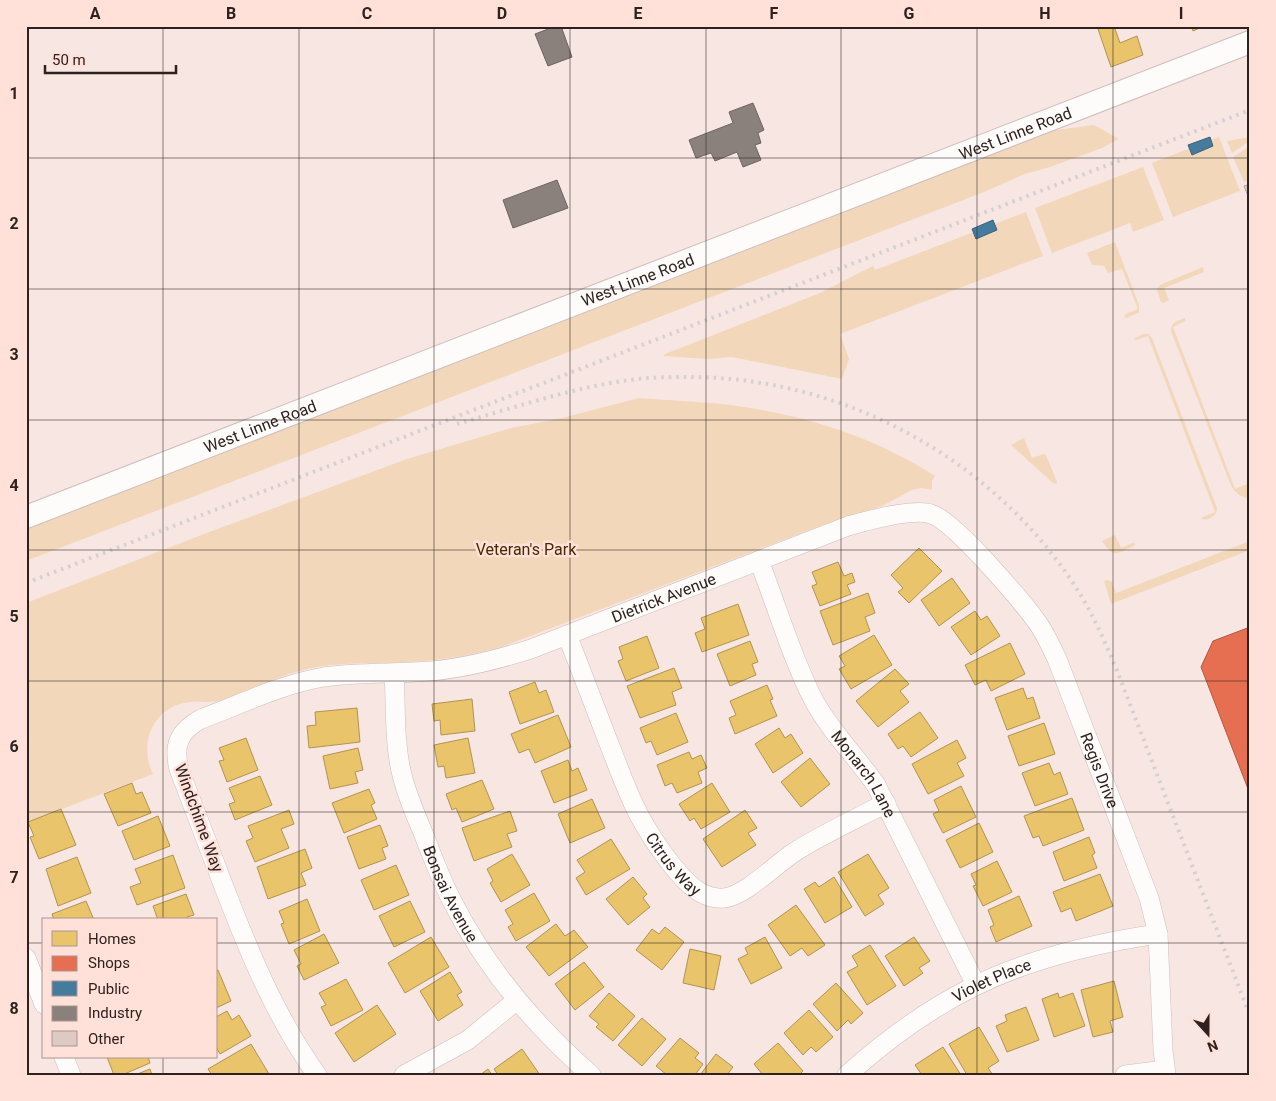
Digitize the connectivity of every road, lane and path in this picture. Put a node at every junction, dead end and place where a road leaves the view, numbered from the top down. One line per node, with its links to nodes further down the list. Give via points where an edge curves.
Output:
1 (1250, 42): 3 (street, West Linne Road)
2 (930, 514): 4 (street, Dietrick Avenue, via 911,513 860,522); 8 (street, Regis Drive, via 939,517 957,533 1011,589 1049,642 1149,898)
3 (26, 517)
4 (759, 561): 5 (street, Dietrick Avenue); 7 (street, Monarch Lane, via 813,699)
5 (567, 635): 6 (street, Dietrick Avenue, via 474,665); 7 (street, Citrus Way, via 640,818 675,867 699,892 713,898 735,895 794,852)
6 (394, 673): 12 (street, Bonsai Avenue, via 397,748 408,796 452,902); 16 (street, Windchime Way, via 350,674 297,683 192,724 178,742 178,769 249,950 280,1014)
7 (886, 803): 10 (street, Monarch Lane)
8 (1158, 934): 10 (street, Violet Place, via 1069,952); 14 (street, Regis Drive)
9 (26, 958): 11 (street)
10 (976, 985): 19 (street, Violet Place, via 917,1019)
11 (42, 999)
12 (517, 1000): 17 (street, via 468,1040); 18 (street, Bonsai Avenue)
13 (64, 1058): 15 (street)
14 (1166, 1072): 20 (street)
15 (71, 1075)
16 (317, 1075)
17 (404, 1075)
18 (591, 1075)
19 (847, 1075)
20 (1125, 1075)

